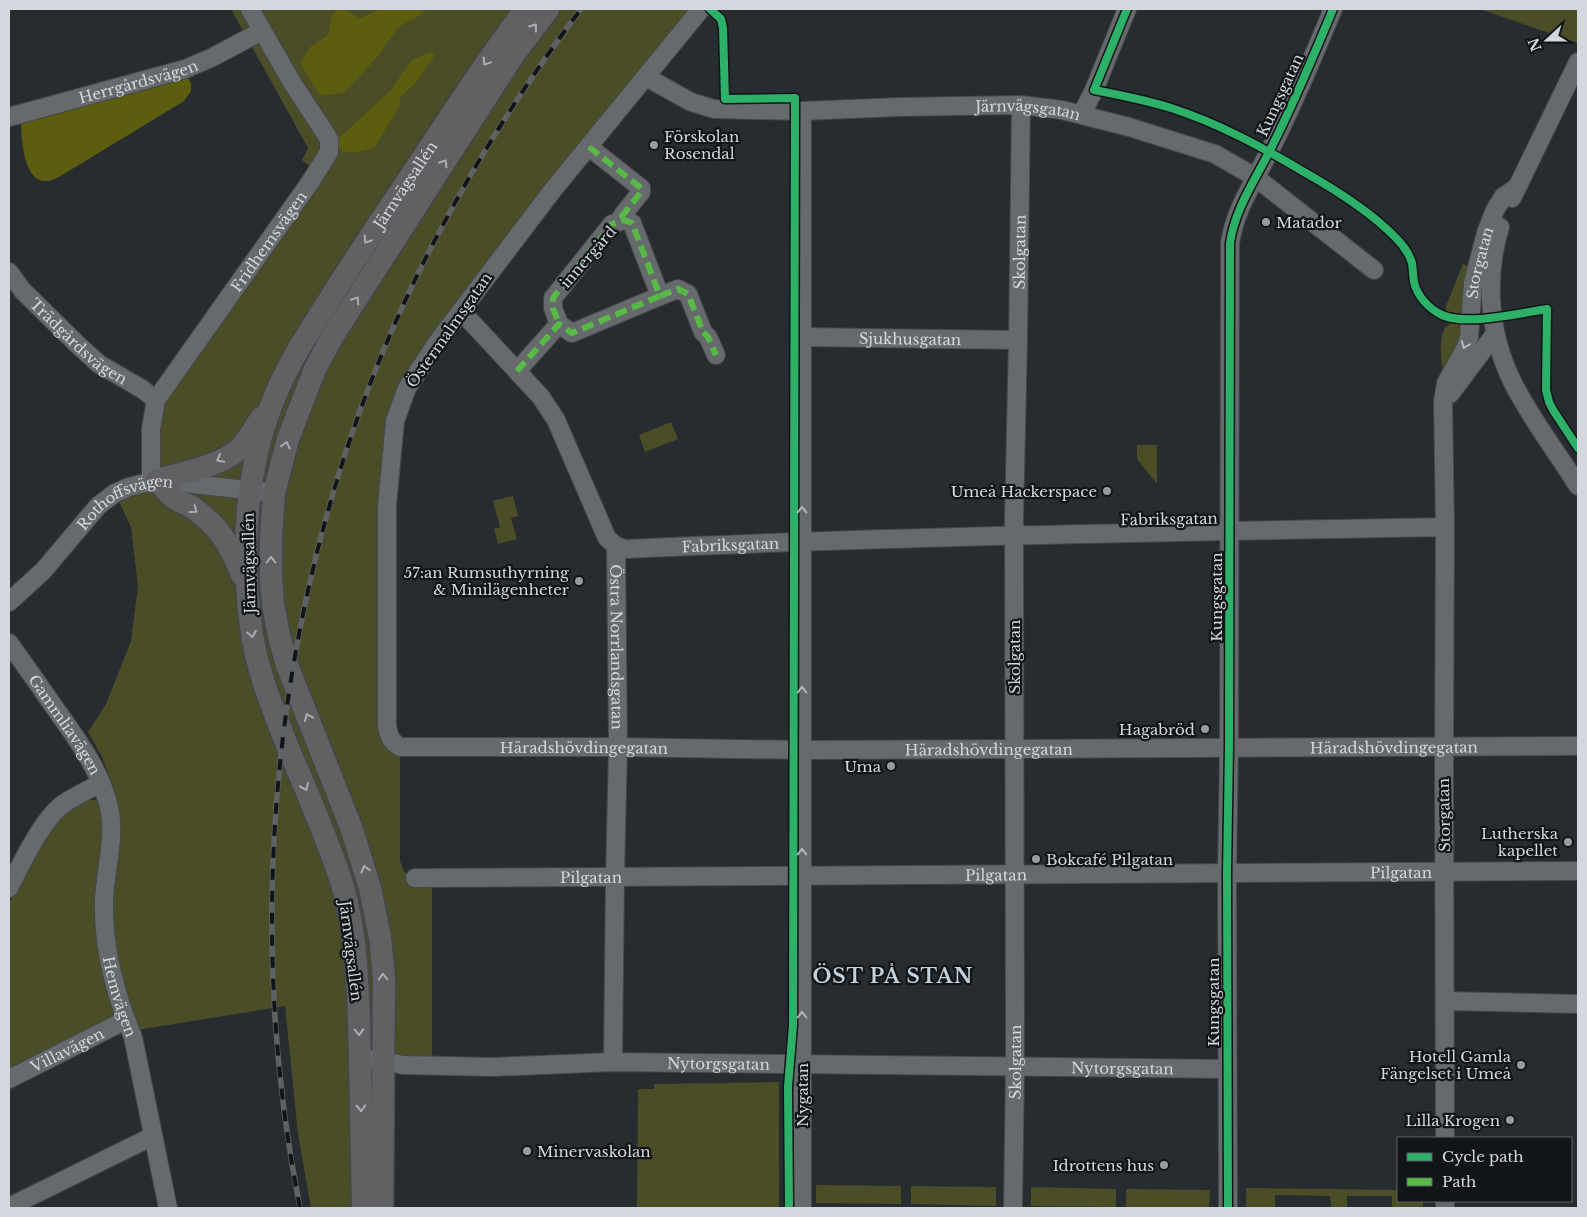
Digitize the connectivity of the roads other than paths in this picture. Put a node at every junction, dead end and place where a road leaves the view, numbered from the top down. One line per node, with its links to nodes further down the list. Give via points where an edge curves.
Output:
1 (250, 9): 7 (street, Fridhemsvägen)
2 (526, 9): 28 (main road, Järnvägsallén, one-way to 28, via 366,241 291,361)
3 (548, 9): 34 (main road, Järnvägsallén, one-way to 3, via 297,414 332,337 509,62)
4 (701, 9): 9 (street, Östermalmsgatan)
5 (1128, 9): 12 (street)
6 (1334, 9): 15 (street, Kungsgatan)
7 (262, 31): 13 (street, Herrgårdsvägen, via 185,68); 29 (street, Fridhemsvägen, via 329,139 329,152)
8 (1578, 62): 16 (street, Storgatan)
9 (646, 77): 11 (street, Järnvägsgatan, via 691,102 714,109); 14 (street, Östermalmsgatan)
10 (1021, 105): 11 (street, Järnvägsgatan); 12 (street, Järnvägsgatan); 25 (street, Skolgatan)
11 (802, 111): 24 (street, Nygatan)
12 (1082, 114): 15 (street, Järnvägsgatan, via 1215,154)
13 (9, 116)
14 (589, 147): 17 (street, innergård, via 641,188 622,216); 21 (street, Östermalmsgatan)
15 (1255, 177): 18 (street, Järnvägsgatan); 36 (street, Kungsgatan, via 1238,210 1230,243)
16 (1516, 188): 23 (street, Storgatan, via 1500,228 1492,261); 30 (street, Storgatan, one-way to 30, via 1503,197 1486,233 1472,283 1469,337 1446,383)
17 (624, 220): 20 (street, innergård, via 632,224); 22 (street, innergård, via 612,224 553,298)
18 (1374, 270)
19 (9, 272): 29 (street, Trädgårdsvägen, via 23,291 99,364)
20 (660, 296): 22 (street, via 572,333); 26 (street, via 678,289 688,294)
21 (462, 312): 27 (street, Östra Norrlandsgatan); 45 (street, Östermalmsgatan, via 407,388 395,421 387,506 387,726 393,743)
22 (558, 324): 27 (street)
23 (1495, 334): 30 (street); 32 (street, Storgatan, via 1513,382)
24 (802, 337): 25 (street, Sjukhusgatan); 38 (street, Nygatan, one-way to 24)
25 (1018, 340): 37 (street, Skolgatan)
26 (716, 355)
27 (517, 371): 39 (street, Östra Norrlandsgatan, via 541,397 556,420 607,538)
28 (274, 397): 31 (main road, one-way to 31, via 238,450 215,463); 33 (main road, Järnvägsallén, via 260,440)
29 (156, 400): 31 (street, Fridhemsvägen, via 151,429)
30 (1443, 402): 35 (street, Storgatan)
31 (154, 480): 33 (street, Rothoffsvägen); 40 (main road, one-way to 40, via 174,498 192,507 224,537); 41 (street, Rothoffsvägen, via 115,494 98,506 43,572)
32 (1578, 486)
33 (250, 490): 34 (street, Rothoffsvägen); 40 (main road, Järnvägsallén)
34 (274, 493): 64 (main road, Järnvägsallén, one-way to 34, via 382,958 370,888 352,830 287,665 279,636 271,578)
35 (1445, 527): 36 (street, Fabriksgatan); 47 (street, Storgatan)
36 (1230, 531): 37 (street, Fabriksgatan); 43 (street, Kungsgatan)
37 (1014, 536): 38 (street, Fabriksgatan); 49 (street, Skolgatan)
38 (802, 541): 39 (street, Fabriksgatan, via 626,549); 48 (street, Nygatan, one-way to 38)
39 (616, 546): 46 (street, Östra Norrlandsgatan)
40 (246, 586): 63 (main road, Järnvägsallén, one-way to 63, via 260,672 328,847 349,913 357,982)
41 (9, 602)
42 (9, 643): 50 (street, Gammliavägen, via 78,742)
43 (1229, 746): 47 (street, Häradshövdingegatan); 49 (street, Häradshövdingegatan); 54 (street, Kungsgatan)
44 (1578, 746): 47 (street, Häradshövdingegatan)
45 (400, 747): 46 (street, Häradshövdingegatan)
46 (618, 747): 48 (street, Häradshövdingegatan); 57 (street, Östra Norrlandsgatan)
47 (1444, 747): 53 (street, Storgatan)
48 (802, 750): 49 (street, Häradshövdingegatan); 55 (street, Nygatan, one-way to 48)
49 (1014, 750): 56 (street, Skolgatan)
50 (100, 783): 51 (street, via 55,812); 62 (street, Hemvägen, via 110,815 111,839 104,900 108,955)
51 (13, 870): 59 (street)
52 (1578, 871): 53 (street, Pilgatan)
53 (1445, 872): 54 (street, Pilgatan); 60 (street, Storgatan)
54 (1227, 874): 56 (street, Pilgatan); 68 (street, Kungsgatan)
55 (802, 875): 56 (street, Pilgatan); 57 (street, Pilgatan); 66 (street, Nygatan, one-way to 55)
56 (1014, 875): 67 (street, Skolgatan)
57 (614, 876): 58 (street, Pilgatan); 65 (street, Östra Norrlandsgatan)
58 (415, 878)
59 (9, 888)
60 (1445, 1001): 61 (street); 71 (street, Storgatan)
61 (1578, 1004)
62 (126, 1020): 69 (street, Villavägen); 70 (street, Hemvägen, via 133,1037)
63 (360, 1059): 64 (street, Nytorgsgatan); 74 (main road, Järnvägsallén, one-way to 74)
64 (384, 1061): 65 (street, Nytorgsgatan, via 403,1065 493,1066); 75 (main road, Järnvägsallén)
65 (613, 1062): 66 (street, Nytorgsgatan)
66 (802, 1064): 67 (street, Nytorgsgatan); 76 (street, Nygatan)
67 (1015, 1066): 68 (street, Nytorgsgatan); 77 (street, Skolgatan)
68 (1227, 1069): 78 (street, Kungsgatan)
69 (9, 1080)
70 (153, 1136): 72 (street); 73 (street, Hemvägen)
71 (1445, 1137)
72 (9, 1207)
73 (168, 1208)
74 (363, 1208)
75 (382, 1208)
76 (802, 1208)
77 (1013, 1208)
78 (1228, 1208)

